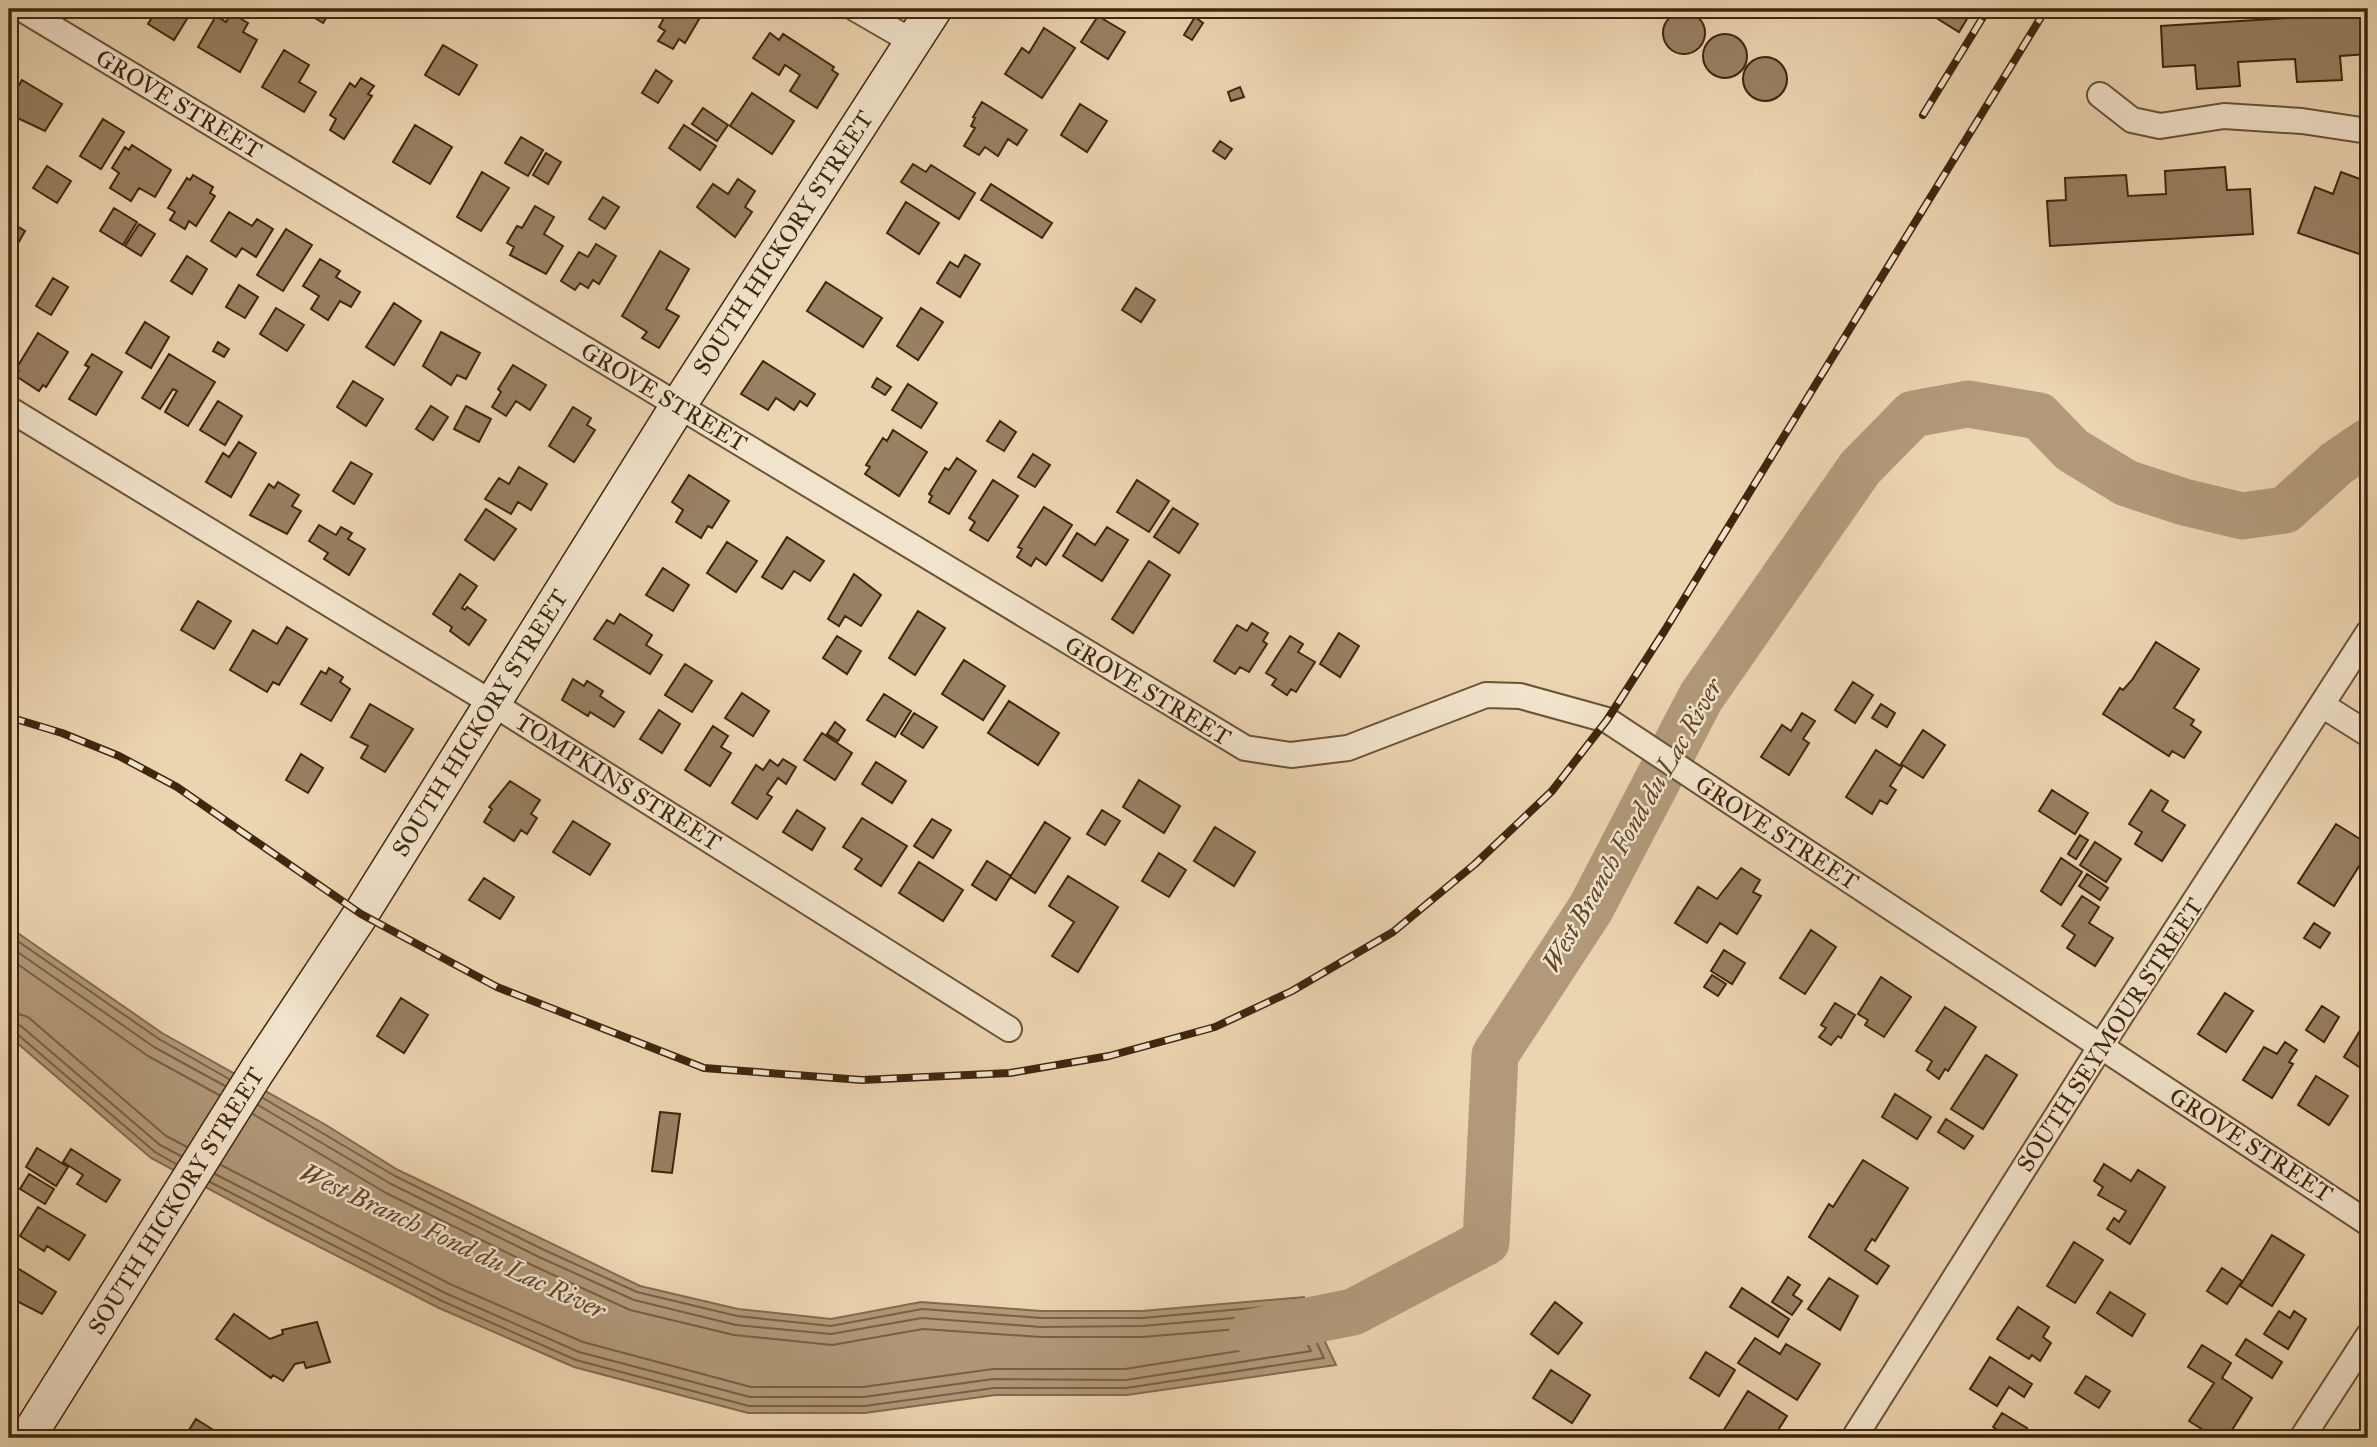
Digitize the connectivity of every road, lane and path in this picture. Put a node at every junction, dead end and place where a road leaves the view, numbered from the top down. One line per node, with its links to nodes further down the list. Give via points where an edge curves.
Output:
1 (22, 9): 7 (street, GROVE STREET)
2 (856, 9): 4 (street)
3 (934, 9): 4 (street, SOUTH HICKORY STREET)
4 (913, 42): 7 (street, SOUTH HICKORY STREET)
5 (2100, 95): 6 (street, via 2132,120 2160,126 2224,116)
6 (2368, 131)
7 (678, 406): 10 (street, SOUTH HICKORY STREET); 14 (street, GROVE STREET, via 1245,748 1290,755 1349,748 1469,699 1503,694 1607,720)
8 (9, 409): 10 (street, TOMPKINS STREET)
9 (2368, 633): 11 (street, SOUTH SEYMOUR STREET)
10 (492, 703): 13 (street, TOMPKINS STREET); 17 (street, SOUTH HICKORY STREET)
11 (2322, 705): 12 (street); 14 (street, SOUTH SEYMOUR STREET)
12 (2368, 734)
13 (1009, 1029)
14 (2101, 1046): 15 (street, GROVE STREET); 18 (street, SOUTH SEYMOUR STREET)
15 (2368, 1223)
16 (2368, 1336): 19 (street)
17 (27, 1438)
18 (1854, 1438)
19 (2302, 1438)

